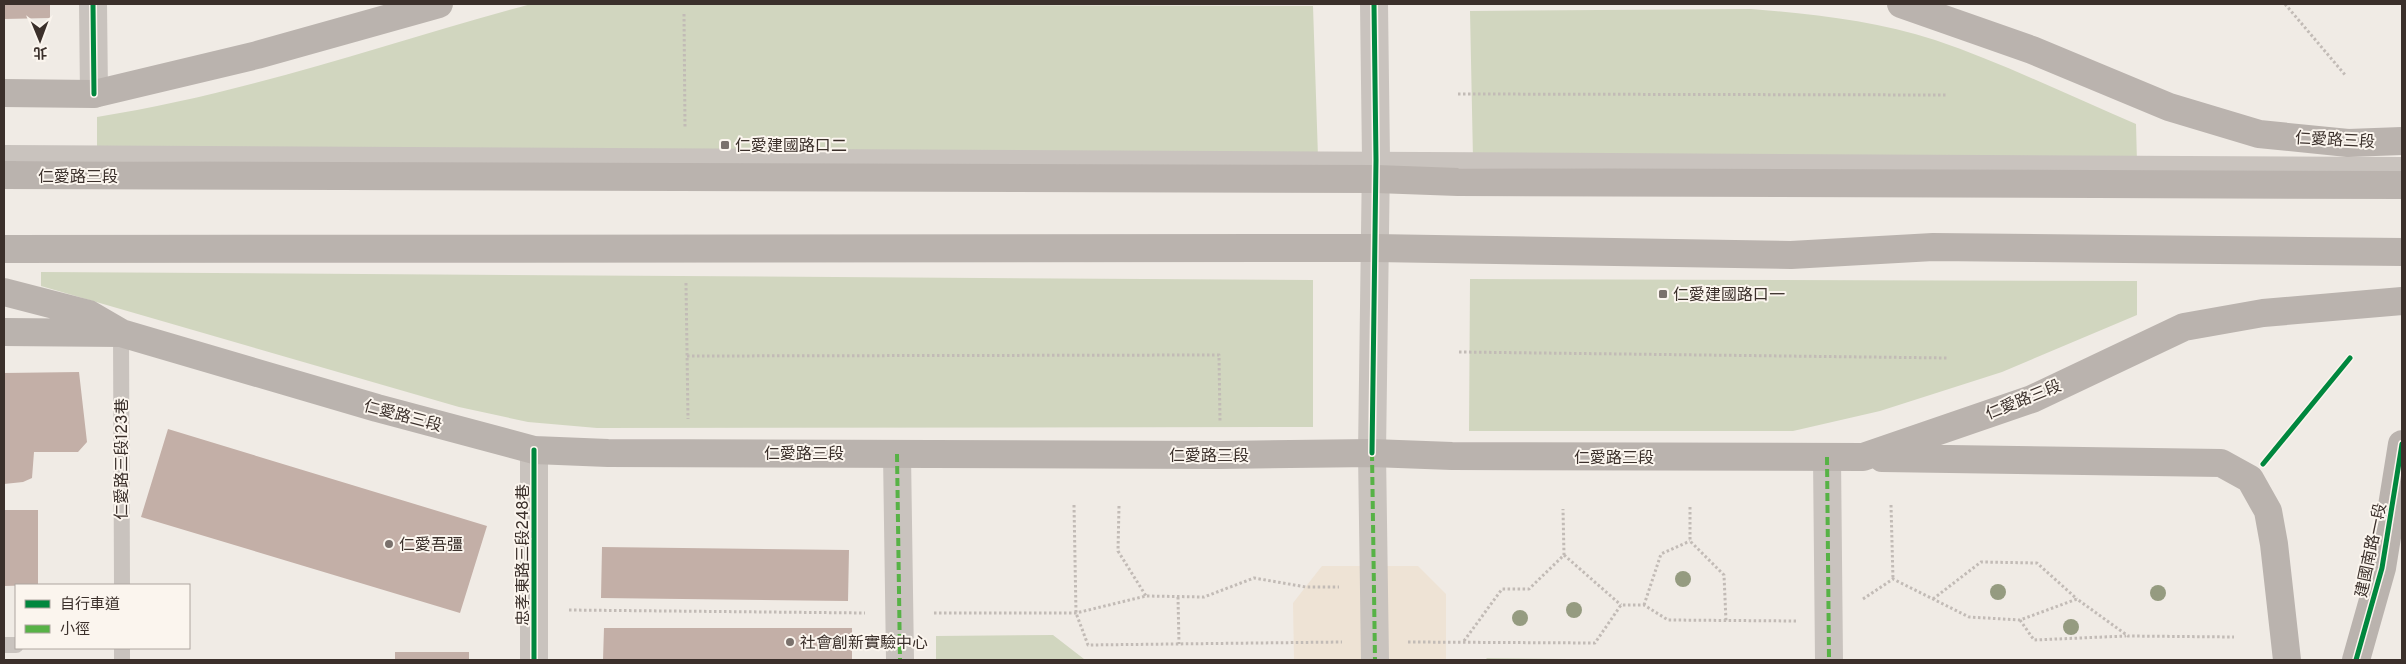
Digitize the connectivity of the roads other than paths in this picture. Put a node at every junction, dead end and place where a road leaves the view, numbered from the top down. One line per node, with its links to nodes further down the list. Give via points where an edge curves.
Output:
1 (93, 4): 6 (street)
2 (439, 4): 6 (main road, via 257,55)
3 (1374, 4): 10 (street)
4 (1901, 4): 7 (main road, 仁愛路三段, via 2032,50 2169,107 2258,134 2348,143)
5 (4, 93): 6 (main road)
6 (94, 94)
7 (2402, 141)
8 (4, 153): 10 (lane)
9 (2402, 165): 10 (lane)
10 (1376, 169): 11 (main road, 仁愛路三段); 12 (main road, 仁愛路三段, via 1478,182); 14 (street)
11 (4, 175)
12 (2402, 185)
13 (4, 248): 14 (main road)
14 (1375, 248): 15 (main road, via 1791,255 1933,248); 22 (street)
15 (2402, 252)
16 (4, 292): 19 (main road, via 89,314)
17 (2402, 301): 25 (main road, 仁愛路三段, via 2263,313 2184,327 2032,399)
18 (4, 332): 19 (main road, 仁愛路三段)
19 (122, 333): 21 (main road, 仁愛路三段); 26 (lane, 仁愛路三段123巷)
20 (2402, 444): 32 (main road, 建國南路一段, via 2382,568)
21 (534, 450): 23 (main road, 仁愛路三段); 28 (street, 忠孝東路三段248巷)
22 (1372, 453): 23 (main road, 仁愛路三段); 24 (main road, 仁愛路三段); 27 (street)
23 (897, 454): 29 (street)
24 (1827, 457): 25 (main road, 仁愛路三段); 30 (street)
25 (1863, 457): 31 (main road, via 2221,463 2250,479 2268,511)
26 (122, 584)
27 (1375, 651)
28 (534, 660)
29 (900, 660)
30 (1829, 660)
31 (2287, 660)
32 (2356, 660)

